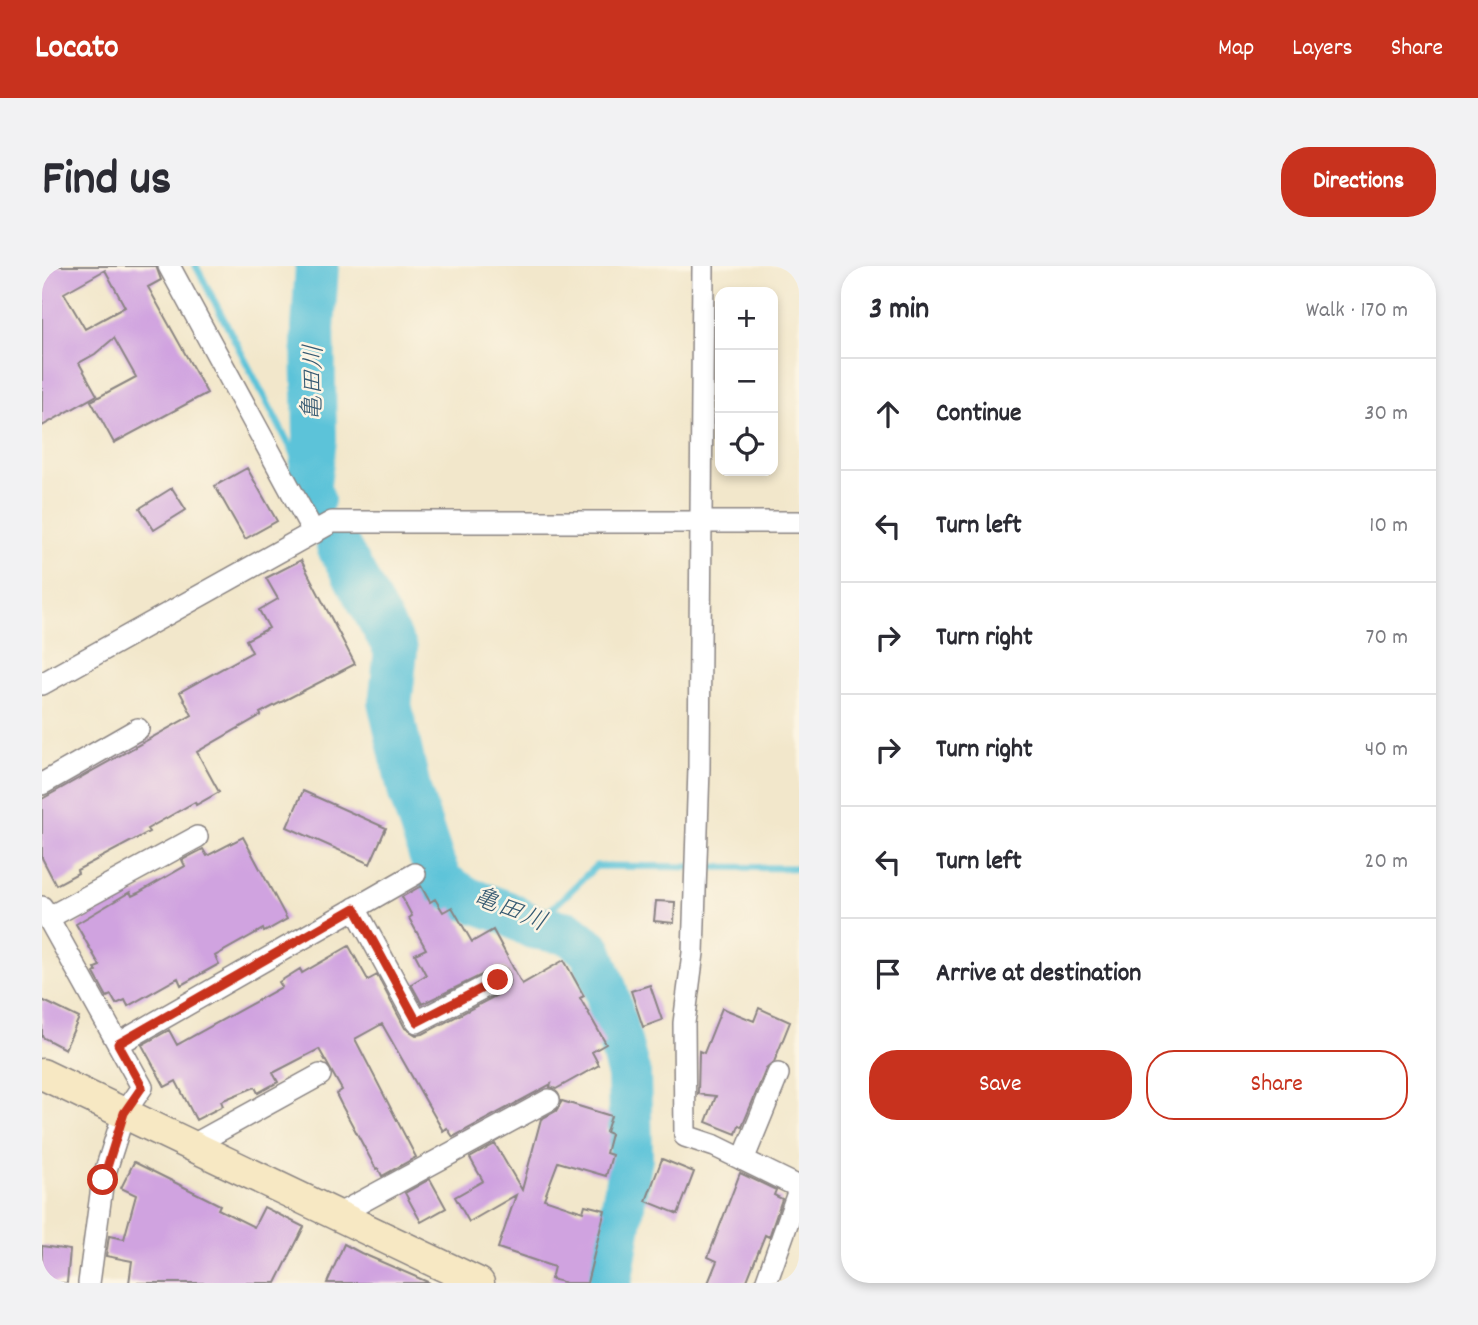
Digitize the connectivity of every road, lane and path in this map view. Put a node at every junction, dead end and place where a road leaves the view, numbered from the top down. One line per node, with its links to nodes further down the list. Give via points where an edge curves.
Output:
1 (169, 266): 5 (street)
2 (703, 266): 3 (street)
3 (701, 521): 4 (street); 5 (street, via 332,522); 21 (street, via 696,869 693,953 684,1023 685,1136)
4 (799, 522)
5 (314, 533): 6 (street)
6 (42, 684)
7 (138, 729): 8 (street)
8 (42, 784)
9 (197, 837): 12 (street)
10 (415, 874): 11 (street)
11 (355, 908): 13 (street, via 417,1022); 14 (street)
12 (45, 913): 14 (street)
13 (498, 980)
14 (118, 1044): 19 (street, via 142,1087)
15 (42, 1074): 19 (street)
16 (778, 1074): 21 (street)
17 (320, 1075): 20 (street)
18 (549, 1100): 23 (street)
19 (124, 1113): 20 (street); 24 (street, via 103,1180)
20 (193, 1145): 23 (street)
21 (743, 1160): 22 (street)
22 (799, 1189): 26 (street)
23 (339, 1214): 25 (street)
24 (89, 1283)
25 (479, 1283)
26 (766, 1283)

